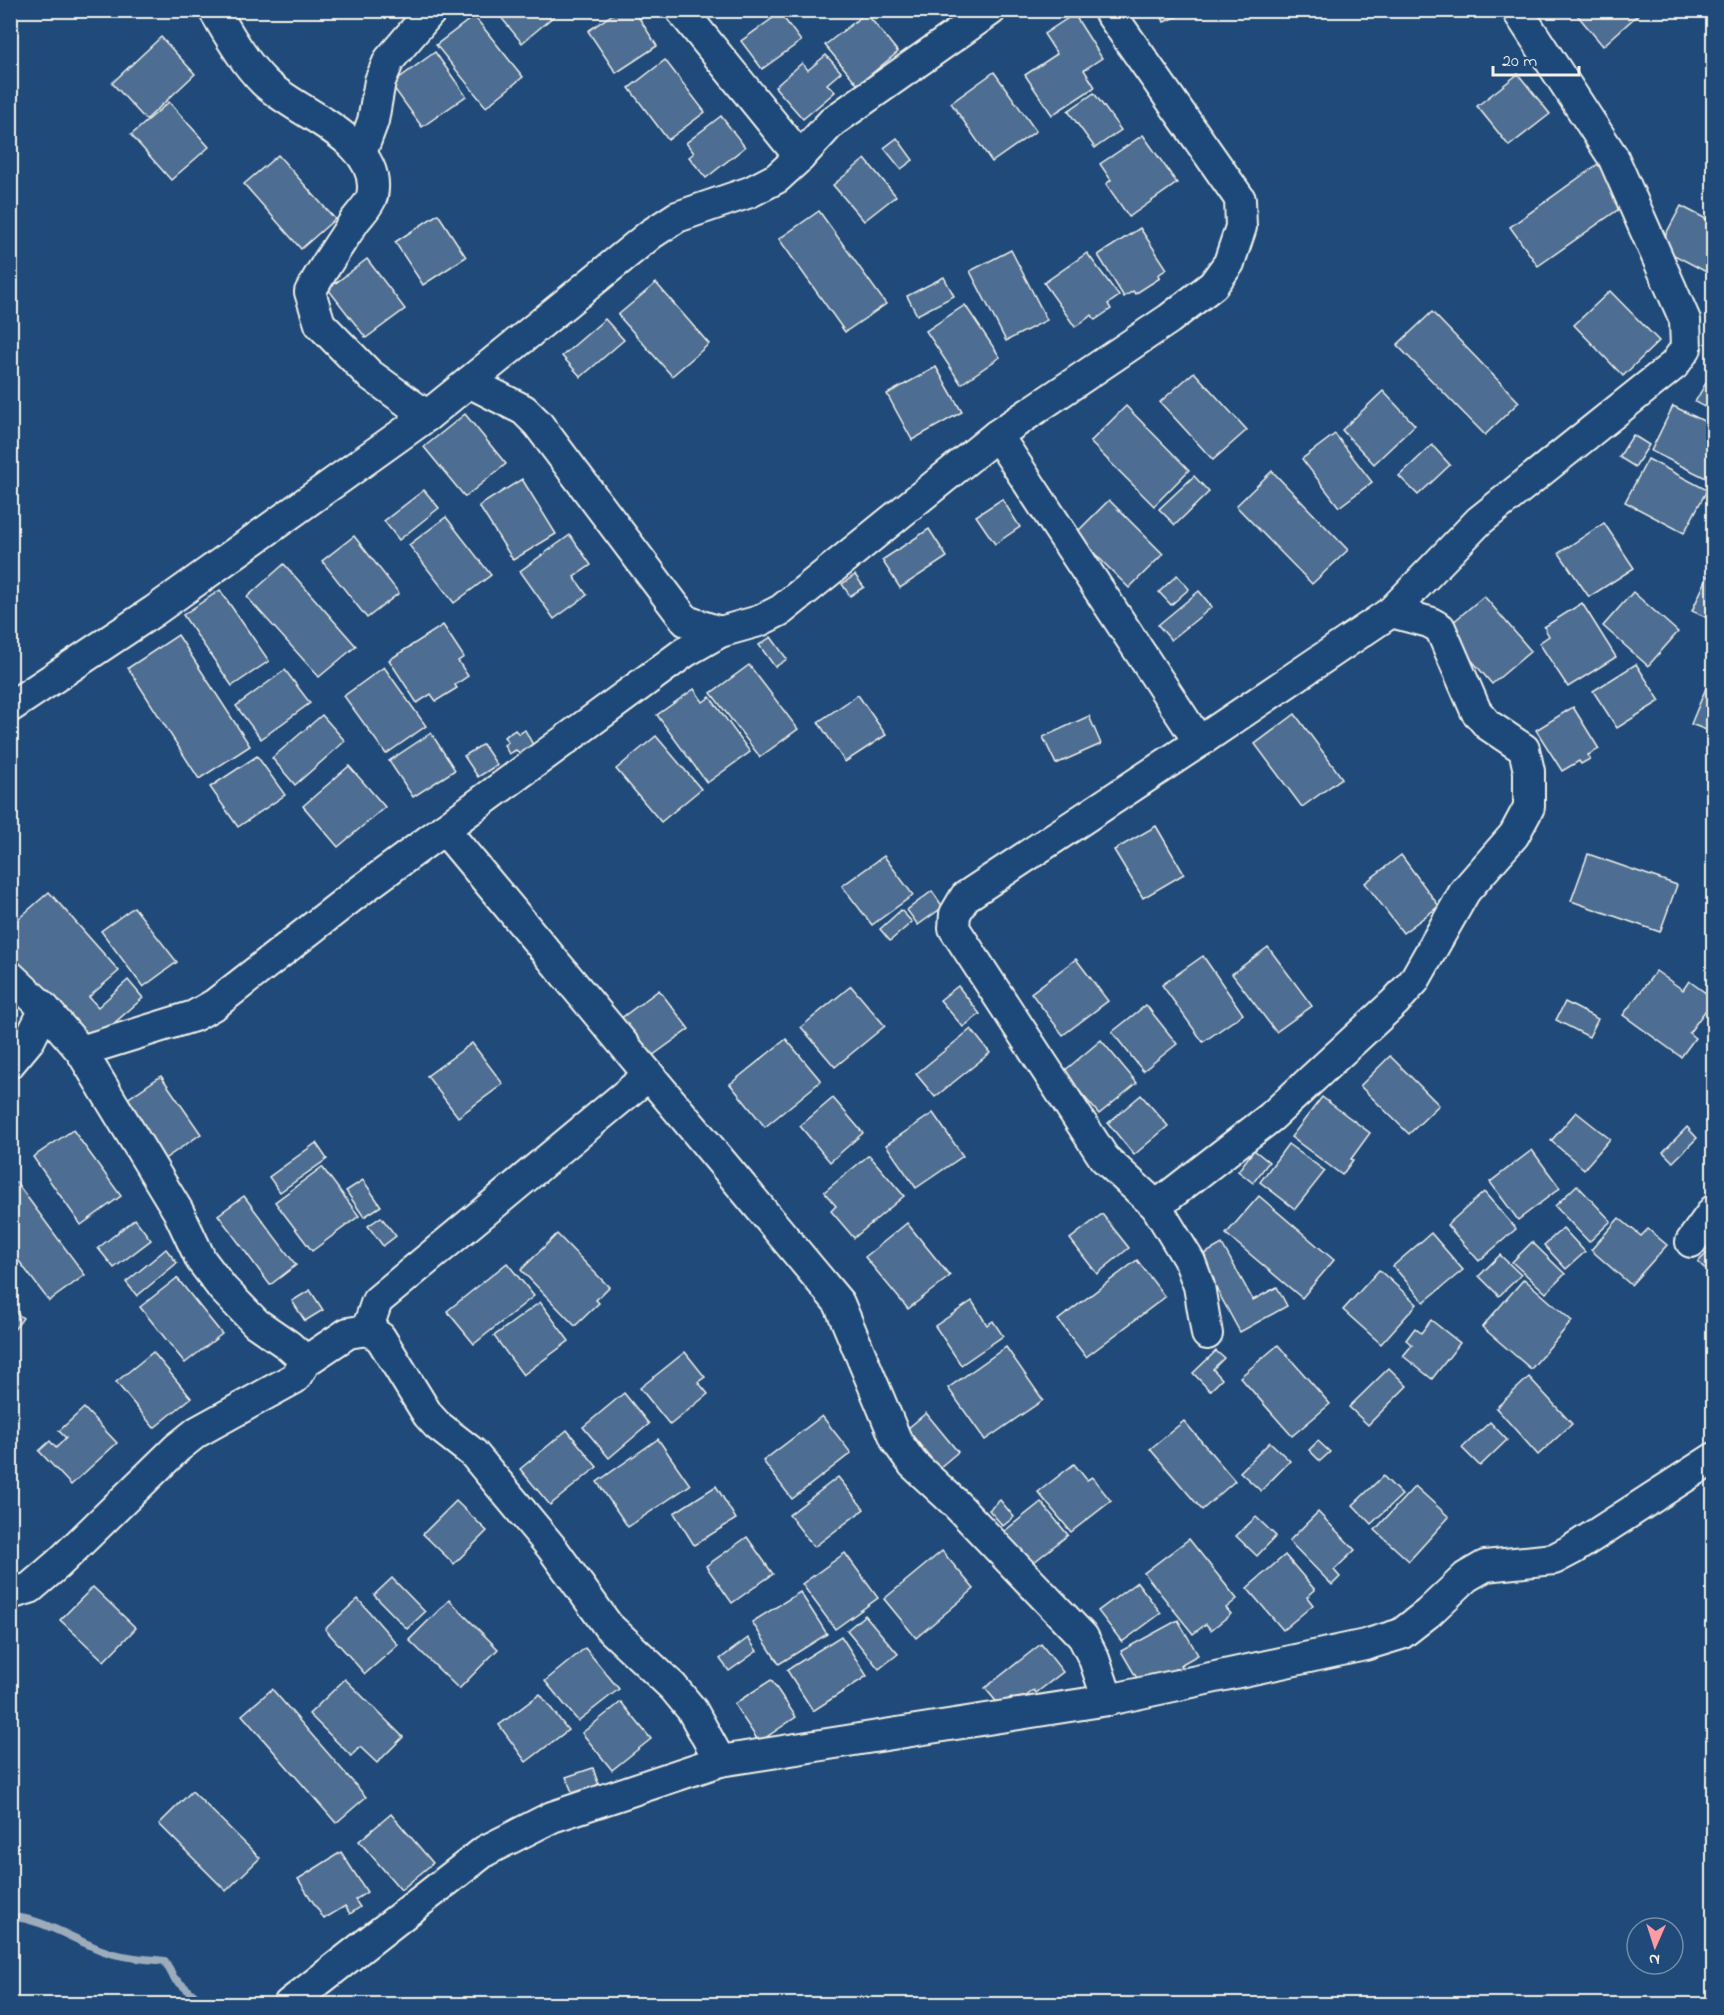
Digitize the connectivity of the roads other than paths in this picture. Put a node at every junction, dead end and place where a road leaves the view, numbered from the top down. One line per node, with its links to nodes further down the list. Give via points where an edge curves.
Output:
1 (214, 10): 7 (street, via 248,66 266,84 344,136)
2 (432, 10): 7 (street, via 389,60)
3 (681, 10): 8 (street)
4 (991, 10): 8 (street, via 832,122)
5 (1108, 10): 11 (street, via 1240,199 1241,227 1230,263 1213,285)
6 (1517, 10): 12 (street, via 1612,157 1685,320 1686,348 1674,365 1479,521)
7 (361, 153): 10 (street, via 372,177 372,197 310,292 320,324 369,374)
8 (800, 157): 9 (street, via 777,178 750,192 668,222)
9 (469, 382): 10 (street); 13 (street, via 524,410 538,424)
10 (427, 416): 16 (street)
11 (997, 435): 14 (street, via 781,610); 17 (street)
12 (1390, 612): 17 (street); 24 (street, via 1440,628 1476,711 1488,725 1524,749 1529,771 1528,807 1514,835 1465,891 1414,981 1395,1002 1271,1117)
13 (686, 621): 14 (street); 15 (street)
14 (720, 632): 15 (street)
15 (685, 652): 18 (street)
16 (10, 707)
17 (1199, 742): 24 (street, via 965,897 955,914 954,928 1104,1158)
18 (444, 829): 21 (street, via 215,1004 194,1016); 23 (street)
19 (10, 976): 20 (street)
20 (45, 1009): 21 (street); 22 (street, via 30,1039)
21 (81, 1051): 29 (street, via 178,1211 201,1260 256,1323)
22 (10, 1062)
23 (649, 1075): 27 (street, via 377,1301); 32 (street, via 839,1303 897,1442 913,1464 1083,1637)
24 (1156, 1206): 28 (street, via 1190,1262 1199,1286)
25 (1713, 1210): 26 (street)
26 (1691, 1242)
27 (367, 1330): 29 (street, via 348,1332); 33 (street, via 380,1336 428,1415 473,1453 552,1548 608,1626 692,1710)
28 (1207, 1334)
29 (306, 1362): 31 (street, via 295,1378 197,1432 58,1564 30,1588)
30 (1713, 1458): 32 (street, via 1554,1559 1485,1566 1466,1577 1401,1634)
31 (10, 1594)
32 (1108, 1700): 33 (street)
33 (720, 1761): 34 (street, via 552,1817 485,1851)
34 (289, 2004)

